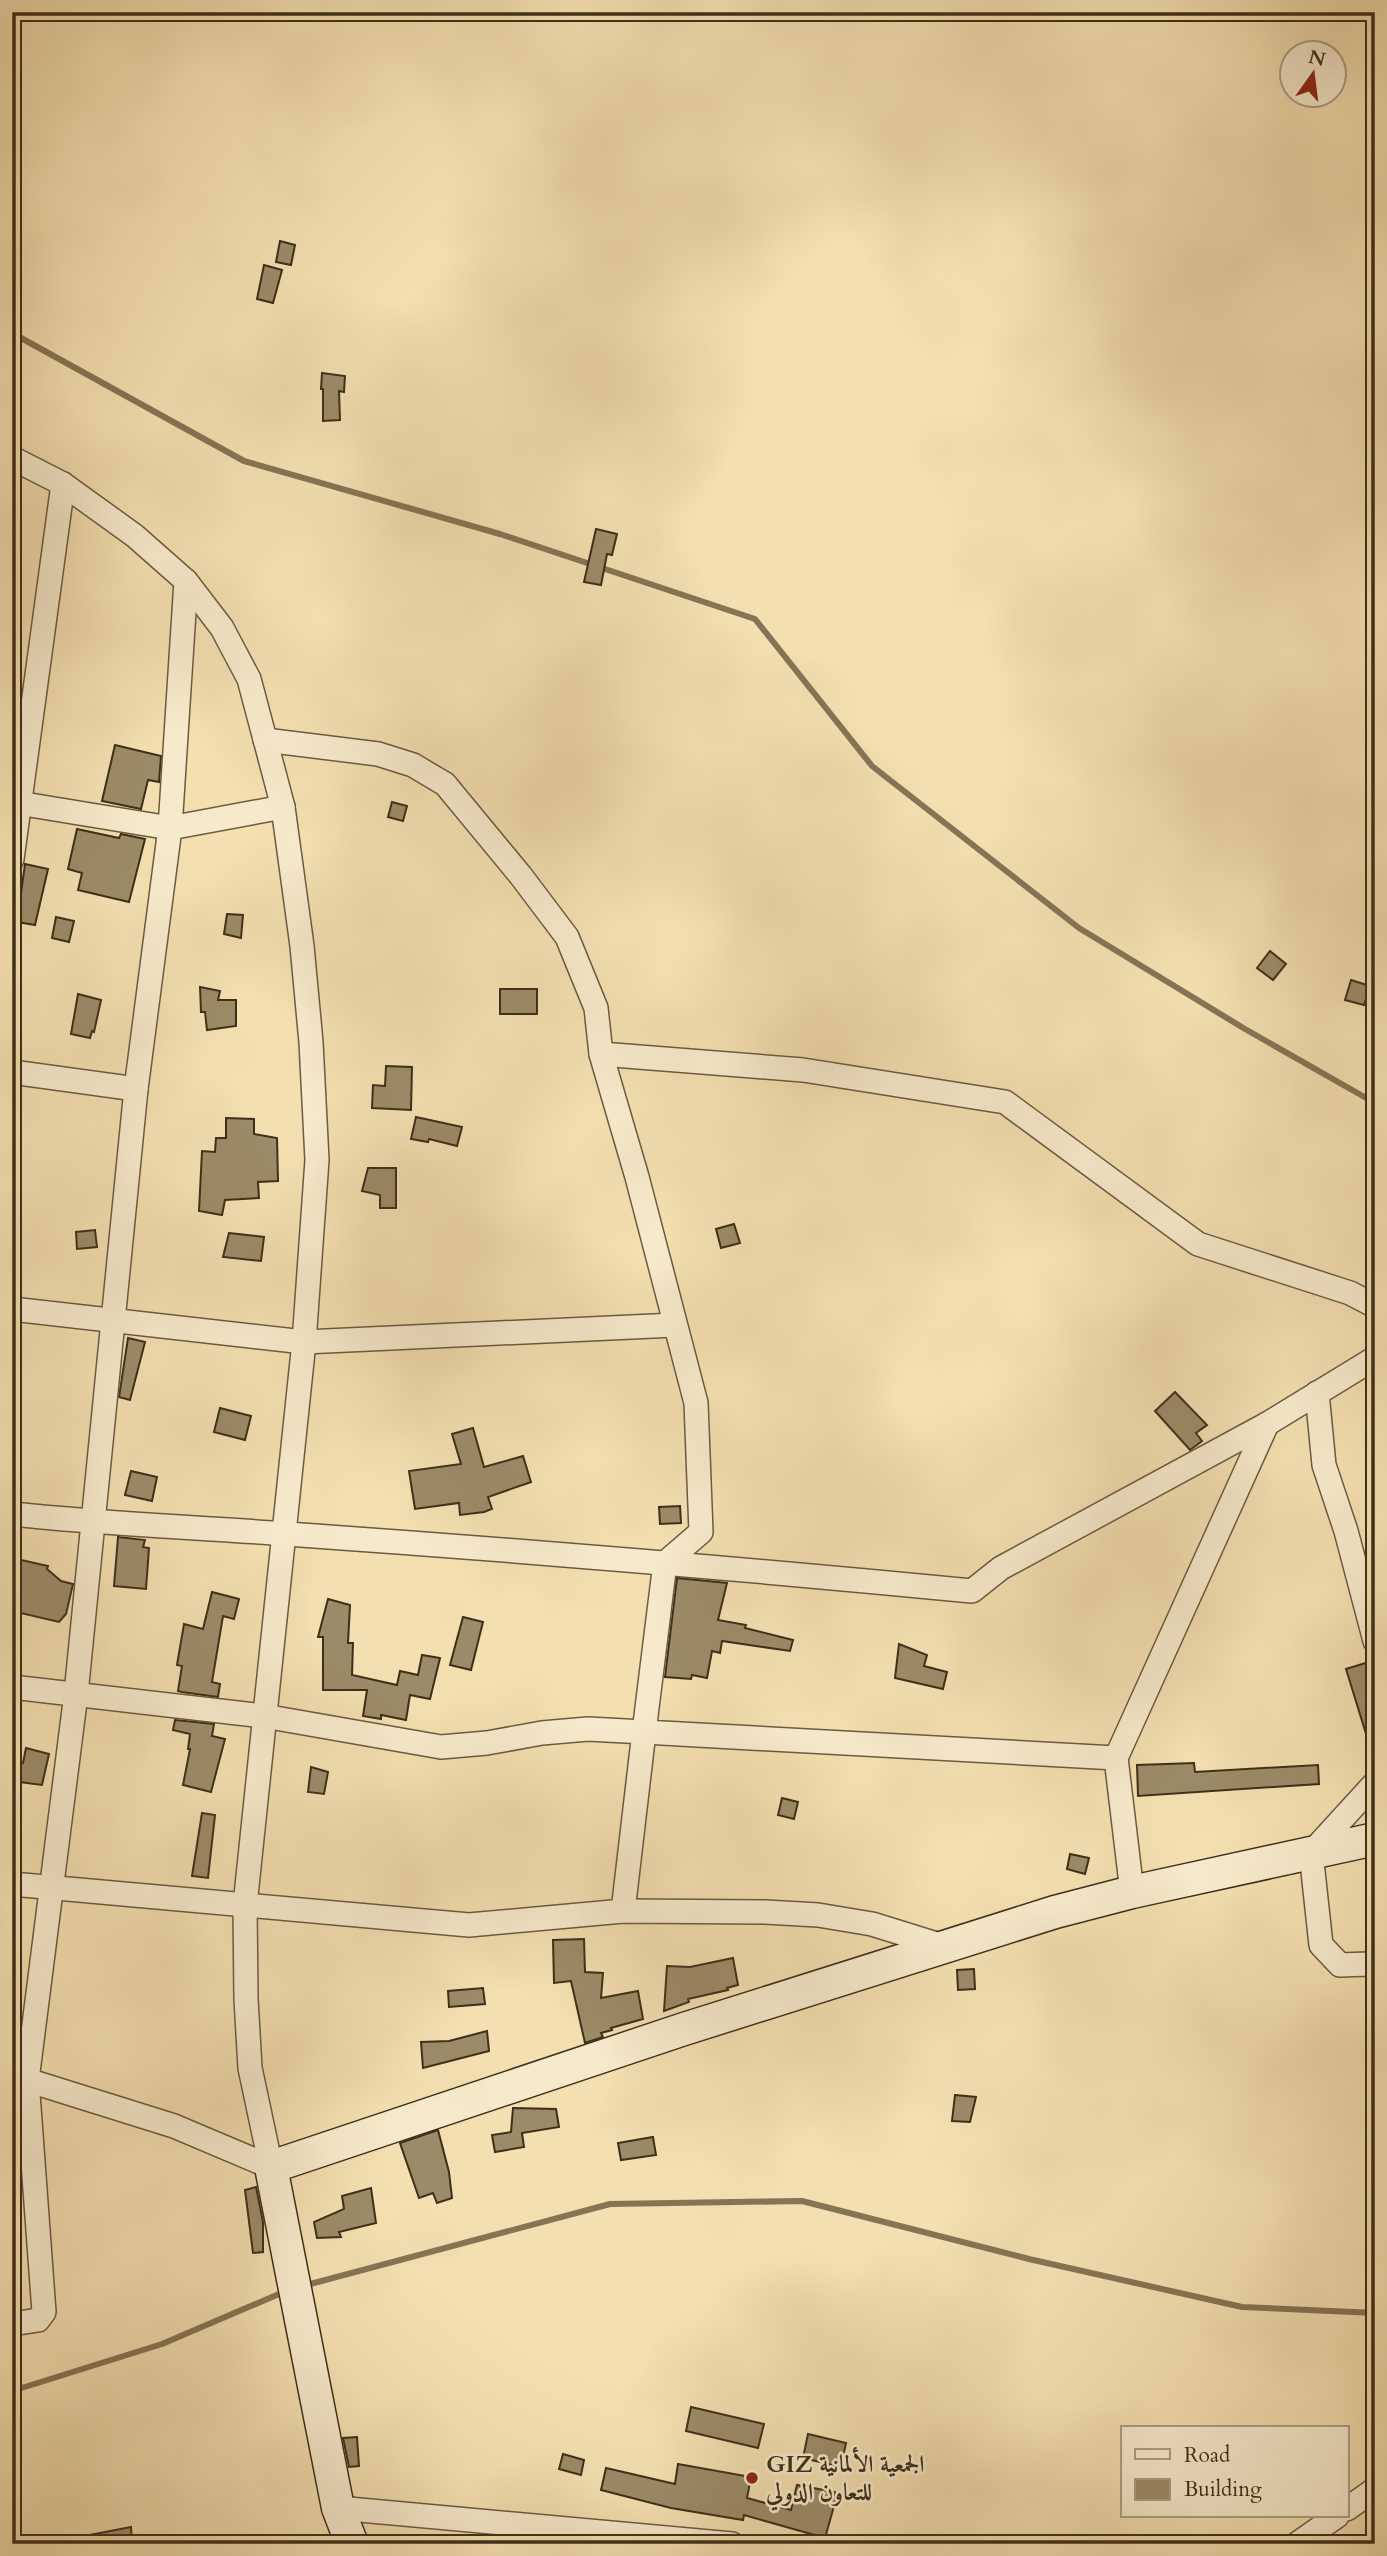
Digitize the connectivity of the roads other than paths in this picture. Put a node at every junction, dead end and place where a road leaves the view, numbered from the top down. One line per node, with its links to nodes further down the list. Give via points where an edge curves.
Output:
1 (12, 458): 2 (street)
2 (64, 484): 3 (street); 5 (street)
3 (187, 580): 4 (street, via 222,628 248,679); 7 (street)
4 (265, 740): 6 (street); 9 (street, via 378,754 413,765 445,784 567,937 596,1008)
5 (16, 802): 7 (street); 8 (street)
6 (283, 807): 7 (street); 16 (street, via 303,960 317,1160)
7 (170, 828): 11 (street)
8 (12, 859)
9 (601, 1054): 12 (street, via 803,1070 1005,1102 1198,1244 1350,1293); 15 (street)
10 (12, 1072): 11 (street)
11 (136, 1089): 14 (street)
12 (1375, 1306)
13 (12, 1309): 14 (street)
14 (113, 1321): 16 (street); 21 (street)
15 (675, 1325): 16 (street); 23 (street, via 696,1403 701,1532)
16 (304, 1342): 22 (street)
17 (1375, 1358): 18 (street)
18 (1317, 1393): 19 (street); 24 (street, via 1324,1465)
19 (1267, 1424): 23 (street, via 1001,1568 972,1591); 29 (street)
20 (12, 1514): 21 (street)
21 (93, 1523): 22 (street); 26 (street)
22 (283, 1534): 23 (street); 27 (street)
23 (665, 1563): 28 (street)
24 (1375, 1641)
25 (12, 1687): 26 (street)
26 (76, 1694): 27 (street); 34 (street)
27 (264, 1716): 28 (street, via 441,1746 588,1729); 36 (street)
28 (644, 1732): 29 (street); 37 (street)
29 (1116, 1758): 35 (street)
30 (1375, 1783): 32 (street)
31 (1375, 1839): 32 (main road)
32 (1311, 1853): 35 (main road); 39 (street, via 1321,1945 1340,1965)
33 (12, 1884): 34 (street)
34 (52, 1888): 36 (street); 40 (street)
35 (1132, 1892): 38 (main road)
36 (245, 1905): 37 (street, via 469,1925); 41 (street, via 250,2068)
37 (624, 1911): 38 (street, via 818,1915 872,1924)
38 (946, 1947): 41 (main road)
39 (1375, 1967)
40 (20, 2079): 41 (street, via 174,2126); 42 (street, via 45,2302 38,2320)
41 (271, 2166): 44 (main road)
42 (12, 2324)
43 (1375, 2489): 45 (street)
44 (338, 2508): 47 (main road); 48 (street)
45 (1348, 2508)
46 (1333, 2518): 49 (street)
47 (352, 2544)
48 (732, 2544)
49 (1297, 2544)

